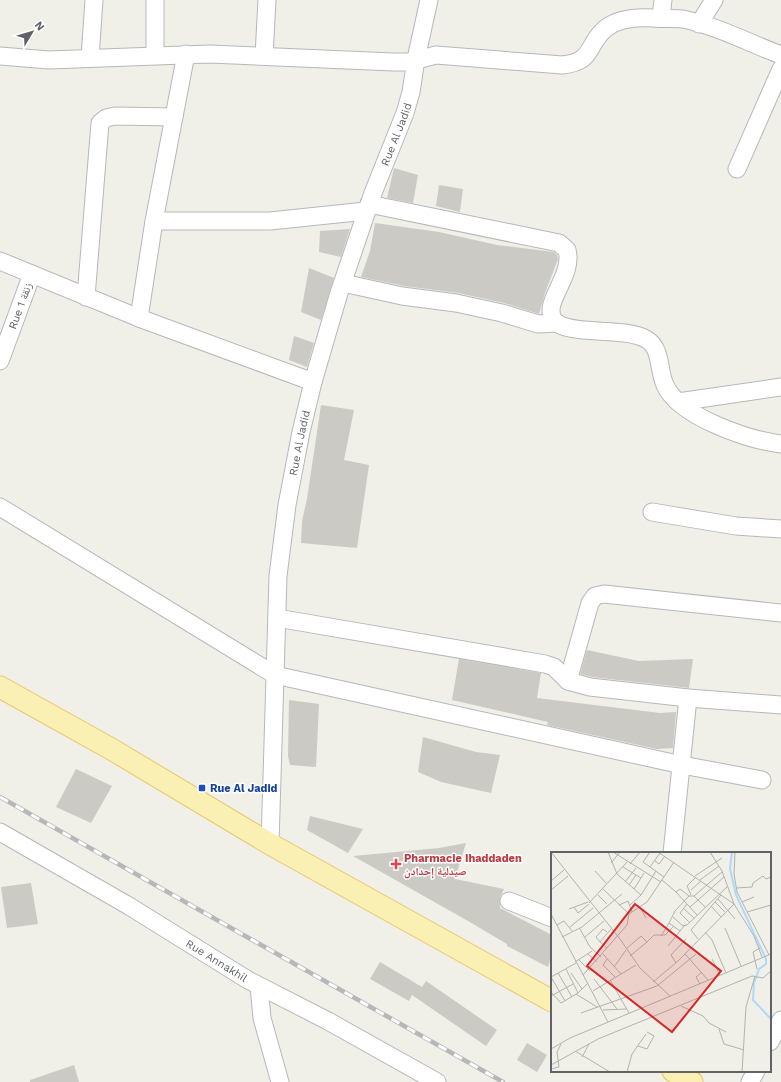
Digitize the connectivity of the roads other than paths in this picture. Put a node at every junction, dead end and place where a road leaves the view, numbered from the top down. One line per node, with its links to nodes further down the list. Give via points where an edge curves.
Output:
1 (94, 0): 14 (street)
2 (155, 0): 10 (street)
3 (267, 0): 13 (street)
4 (429, 0): 15 (street, Rue Al Jadid)
5 (663, 0): 7 (street)
6 (714, 0): 8 (street)
7 (661, 17): 8 (street); 15 (street, via 615,22 599,35 588,54 576,63 523,63 436,55)
8 (699, 24): 11 (street, via 735,35)
9 (186, 54): 10 (street); 13 (street); 17 (street)
10 (155, 55): 14 (street)
11 (781, 55)
12 (0, 56): 14 (street, via 49,60)
13 (264, 56): 15 (street, via 393,62 409,62)
14 (90, 58)
15 (416, 59): 19 (street, Rue Al Jadid, via 405,113)
16 (781, 69): 18 (street)
17 (174, 116): 20 (street); 24 (street, via 115,116 100,123)
18 (737, 169)
19 (368, 208): 20 (street, via 263,221); 23 (street, Rue Al Jadid); 26 (street, via 559,243 567,250 569,263 551,304 550,313)
20 (154, 221): 25 (street)
21 (0, 261): 22 (street)
22 (32, 274): 24 (street); 27 (street, Rue 1 زنقة)
23 (343, 283): 26 (street, via 402,296 463,304 538,324); 28 (street, Rue Al Jadid)
24 (86, 297): 25 (street)
25 (139, 318): 28 (street)
26 (556, 323): 30 (street, via 574,330 615,331 647,339 656,350 665,385)
27 (0, 361)
28 (313, 382): 36 (street, Rue Al Jadid, via 287,505 278,576)
29 (781, 387): 30 (street)
30 (678, 402): 31 (street, via 692,412 749,438)
31 (781, 444)
32 (0, 507): 37 (street)
33 (652, 512): 34 (street, via 736,526)
34 (781, 529)
35 (781, 613): 38 (street, via 604,594 596,596 590,603)
36 (277, 618): 37 (street, Rue Al Jadid); 38 (street, via 545,664 554,667)
37 (276, 675): 42 (street); 45 (street, Rue Al Jadid)
38 (568, 681): 40 (street, via 590,687)
39 (0, 687): 45 (main road, via 113,750)
40 (688, 698): 41 (street); 42 (street)
41 (781, 705)
42 (682, 765): 43 (street); 46 (street)
43 (762, 780)
44 (0, 832): 49 (street, Rue Annakhil, via 129,906)
45 (270, 844): 50 (main road)
46 (672, 852)
47 (509, 901): 48 (street)
48 (551, 918)
49 (259, 986): 53 (street, via 262,1018); 54 (street, Rue Annakhil)
50 (551, 998)
51 (675, 1072): 55 (main road)
52 (755, 1072): 56 (street)
53 (280, 1082)
54 (437, 1082)
55 (692, 1082)
56 (750, 1082)

